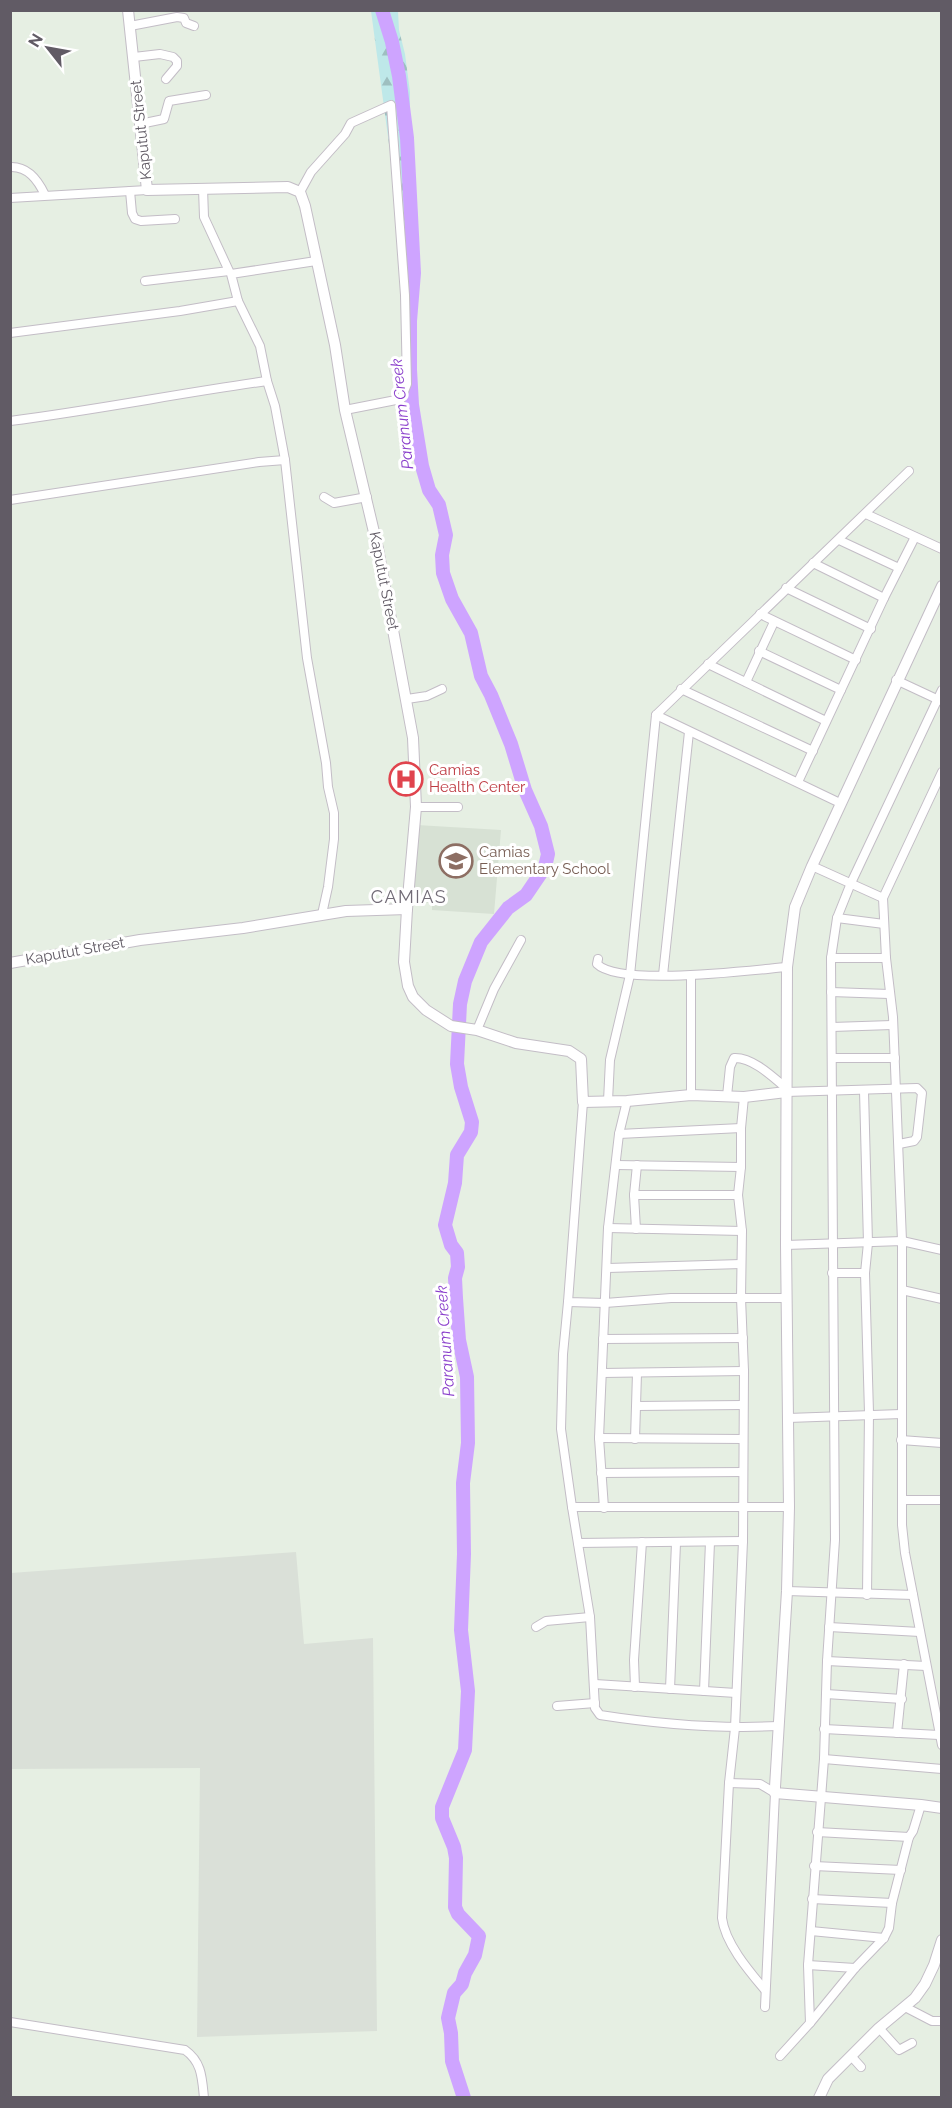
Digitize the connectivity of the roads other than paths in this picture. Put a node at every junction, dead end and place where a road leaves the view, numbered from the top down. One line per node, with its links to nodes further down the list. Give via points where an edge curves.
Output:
1 (128, 10): 2 (street, Kaputut Street)
2 (130, 26): 3 (street, via 177,17); 4 (street, Kaputut Street)
3 (194, 26)
4 (134, 57): 5 (street, via 173,57 177,66); 7 (street, Kaputut Street)
5 (166, 79)
6 (206, 95): 7 (street, via 169,101 164,119)
7 (140, 124): 10 (street, Kaputut Street)
8 (10, 166): 13 (street, via 28,172)
9 (203, 188): 10 (street, Kaputut Street); 12 (street, Kaputut Street, via 288,188); 17 (street, via 204,217)
10 (147, 190): 11 (street)
11 (130, 192): 13 (street); 15 (street, via 135,219)
12 (300, 192): 16 (street, Kaputut Street); 22 (street, via 311,172 351,123 391,105 405,295 407,384 401,399)
13 (45, 195): 14 (street)
14 (10, 198)
15 (175, 219)
16 (316, 261): 17 (street); 22 (street, Kaputut Street)
17 (230, 272): 18 (street); 19 (street)
18 (145, 280)
19 (238, 301): 20 (street); 21 (street, via 260,346)
20 (10, 333)
21 (267, 381): 23 (street); 24 (street)
22 (345, 410): 27 (street, Kaputut Street)
23 (10, 421)
24 (285, 460): 28 (street); 64 (street, via 307,658 334,813)
25 (909, 471): 29 (street)
26 (324, 497): 27 (street, via 334,502)
27 (367, 497): 50 (street, Kaputut Street)
28 (10, 500)
29 (866, 514): 30 (street); 31 (street)
30 (915, 537): 32 (street); 34 (street)
31 (839, 540): 33 (street); 34 (street)
32 (942, 549)
33 (813, 563): 36 (street); 37 (street)
34 (899, 568): 37 (street)
35 (942, 586): 44 (street)
36 (786, 588): 38 (street); 40 (street)
37 (884, 598): 40 (street)
38 (760, 614): 39 (street); 43 (street)
39 (774, 622): 41 (street); 42 (street)
40 (871, 629): 42 (street)
41 (759, 651): 45 (street); 48 (street)
42 (856, 660): 48 (street)
43 (708, 664): 45 (street); 47 (street)
44 (896, 680): 49 (street); 57 (street)
45 (746, 682): 52 (street)
46 (442, 689): 50 (street)
47 (681, 689): 51 (street); 54 (street)
48 (841, 690): 52 (street)
49 (940, 697): 61 (street)
50 (407, 699): 58 (street, Kaputut Street)
51 (656, 716): 53 (street); 73 (street)
52 (826, 722): 54 (street)
53 (689, 732): 56 (street); 74 (street)
54 (813, 751): 56 (street)
55 (942, 772): 62 (street)
56 (798, 782): 57 (street)
57 (840, 803): 60 (street)
58 (416, 807): 59 (street); 63 (street, Kaputut Street)
59 (458, 807)
60 (812, 866): 61 (street); 72 (street, via 795,907)
61 (851, 883): 62 (street); 65 (street)
62 (883, 898): 66 (street)
63 (407, 909): 64 (street, Kaputut Street); 80 (street, via 404,962 413,997 451,1026)
64 (322, 914): 71 (street, Kaputut Street)
65 (837, 918): 66 (street); 68 (street)
66 (884, 924): 69 (street)
67 (521, 940): 80 (street)
68 (831, 958): 69 (street); 76 (street)
69 (886, 958): 77 (street)
70 (598, 959): 73 (street, via 602,968)
71 (10, 963)
72 (787, 967): 75 (street); 83 (street)
73 (630, 975): 74 (street); 90 (street, via 610,1060)
74 (663, 975): 75 (street)
75 (691, 976): 87 (street)
76 (831, 992): 77 (street); 79 (street)
77 (889, 994): 78 (street)
78 (892, 1025): 79 (street); 82 (street)
79 (832, 1027): 81 (street)
80 (472, 1030): 92 (street, via 575,1054 581,1059)
81 (833, 1058): 82 (street); 85 (street)
82 (895, 1058): 84 (street)
83 (786, 1090): 85 (street); 88 (street, via 769,1074 742,1058 734,1058); 89 (street); 106 (street)
84 (896, 1090): 86 (street); 95 (street); 95 (street, via 917,1088 922,1093 917,1137)
85 (831, 1091): 86 (street); 107 (street)
86 (864, 1091): 105 (street)
87 (691, 1095): 88 (street); 91 (street)
88 (728, 1096): 89 (street)
89 (744, 1097): 93 (street)
90 (608, 1101): 91 (street); 92 (street)
91 (627, 1101): 94 (street)
92 (583, 1102): 117 (street)
93 (741, 1128): 94 (street); 98 (street)
94 (619, 1134): 96 (street)
95 (899, 1144): 104 (street)
96 (616, 1165): 97 (street); 101 (street)
97 (637, 1165): 98 (street); 99 (street)
98 (741, 1167): 100 (street)
99 (634, 1195): 100 (street); 102 (street)
100 (738, 1195): 103 (street)
101 (608, 1228): 102 (street); 110 (street)
102 (636, 1229): 103 (street)
103 (742, 1231): 109 (street)
104 (902, 1241): 105 (street); 108 (street); 113 (street)
105 (868, 1243): 107 (street); 111 (street)
106 (786, 1245): 107 (street); 115 (street)
107 (832, 1245): 112 (street)
108 (942, 1250)
109 (741, 1264): 110 (street); 114 (street)
110 (608, 1268): 118 (street)
111 (865, 1273): 112 (street); 126 (street)
112 (832, 1274): 128 (street)
113 (902, 1290): 116 (street); 127 (street)
114 (741, 1298): 115 (street); 118 (street); 119 (street)
115 (787, 1298): 129 (street)
116 (942, 1299)
117 (568, 1302): 118 (street); 139 (street, via 561,1429)
118 (605, 1303): 120 (street)
119 (744, 1338): 120 (street); 121 (street)
120 (603, 1339): 123 (street)
121 (744, 1371): 122 (street); 124 (street)
122 (637, 1372): 123 (street); 125 (street)
123 (602, 1373): 130 (street)
124 (743, 1405): 125 (street); 132 (street)
125 (637, 1406): 131 (street)
126 (869, 1413): 127 (street); 128 (street); 150 (street)
127 (901, 1414): 133 (street)
128 (834, 1416): 129 (street); 149 (street, via 835,1540)
129 (788, 1418): 141 (street)
130 (599, 1438): 131 (street); 136 (street)
131 (635, 1439): 132 (street)
132 (743, 1439): 135 (street)
133 (901, 1440): 134 (street); 137 (street)
134 (942, 1443)
135 (743, 1472): 136 (street); 140 (street)
136 (601, 1473): 142 (street)
137 (903, 1500): 138 (street); 151 (street, via 904,1543)
138 (942, 1500)
139 (572, 1507): 142 (street); 146 (street)
140 (743, 1507): 141 (street); 142 (street); 143 (street)
141 (789, 1507): 148 (street)
142 (604, 1508)
143 (743, 1541): 145 (street); 163 (street)
144 (642, 1542): 146 (street); 147 (street); 160 (street)
145 (710, 1542): 147 (street); 162 (street)
146 (578, 1543): 152 (street)
147 (676, 1543): 161 (street)
148 (787, 1591): 149 (street); 168 (street)
149 (831, 1594): 150 (street); 154 (street)
150 (867, 1595): 151 (street)
151 (914, 1595): 155 (street)
152 (590, 1617): 153 (street, via 546,1621); 159 (street)
153 (536, 1627)
154 (829, 1627): 155 (street); 156 (street)
155 (920, 1632): 158 (street)
156 (827, 1661): 157 (street); 164 (street)
157 (904, 1664): 158 (street); 165 (street)
158 (926, 1666): 172 (street)
159 (595, 1684): 160 (street); 166 (street)
160 (634, 1687): 161 (street)
161 (670, 1689): 162 (street)
162 (704, 1691): 163 (street)
163 (736, 1693): 169 (street)
164 (826, 1694): 165 (street); 170 (street)
165 (902, 1699): 171 (street)
166 (595, 1704): 167 (street); 169 (street, via 600,1715)
167 (557, 1706)
168 (778, 1726): 169 (street); 177 (street)
169 (735, 1728): 176 (street)
170 (824, 1729): 171 (street); 174 (street)
171 (897, 1733): 172 (street)
172 (939, 1735): 173 (street)
173 (942, 1745)
174 (824, 1759): 175 (street); 178 (street)
175 (942, 1769)
176 (729, 1783): 177 (street, via 760,1784); 192 (street, via 723,1926)
177 (775, 1793): 178 (street); 192 (street)
178 (820, 1796): 179 (street); 181 (street)
179 (921, 1805): 180 (street); 182 (street)
180 (942, 1808)
181 (817, 1832): 182 (street); 183 (street)
182 (909, 1837): 184 (street)
183 (814, 1866): 184 (street); 185 (street)
184 (901, 1870): 186 (street)
185 (812, 1899): 186 (street); 187 (street)
186 (892, 1903): 188 (street)
187 (811, 1931): 188 (street); 190 (street)
188 (884, 1938): 191 (street)
189 (942, 1940): 194 (street, via 925,1984)
190 (808, 1965): 191 (street); 197 (street)
191 (855, 1968): 197 (street)
192 (765, 1990): 193 (street)
193 (765, 2007)
194 (905, 2007): 195 (street); 198 (street)
195 (942, 2021)
196 (10, 2022): 203 (street, via 185,2050 195,2057)
197 (810, 2023): 200 (street)
198 (879, 2028): 199 (street, via 899,2050); 201 (street)
199 (912, 2043)
200 (780, 2056)
201 (852, 2056): 202 (street); 204 (street, via 828,2079)
202 (861, 2067)
203 (204, 2097)
204 (819, 2097)

